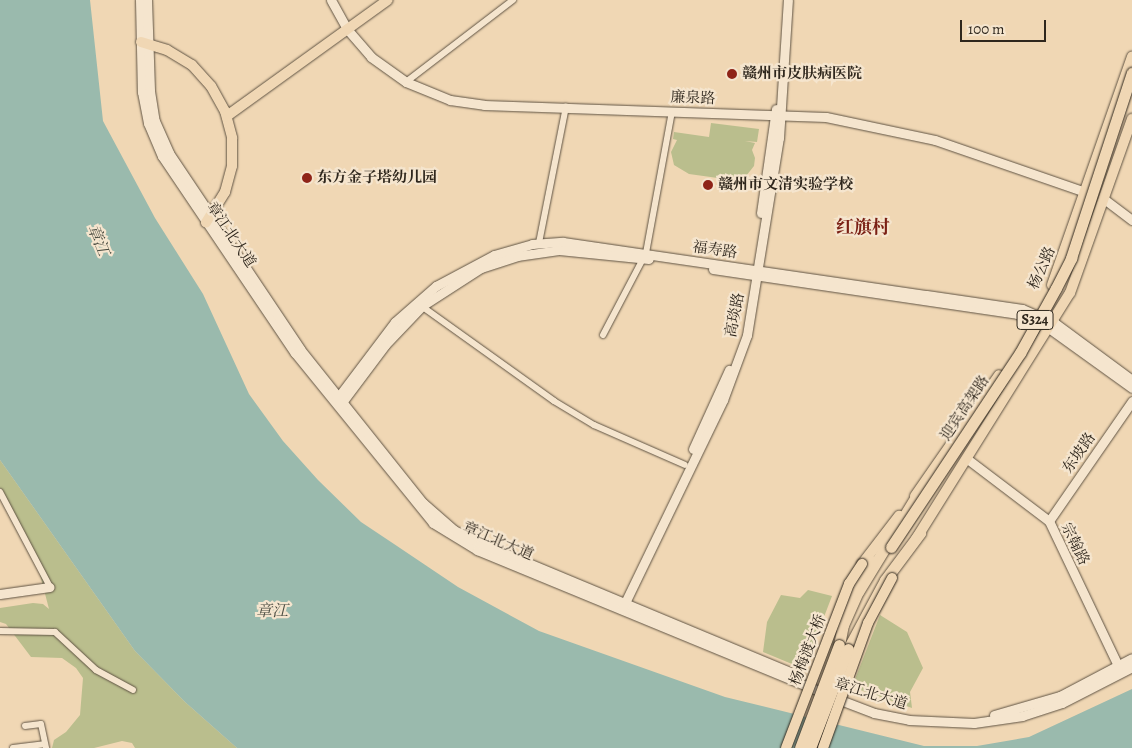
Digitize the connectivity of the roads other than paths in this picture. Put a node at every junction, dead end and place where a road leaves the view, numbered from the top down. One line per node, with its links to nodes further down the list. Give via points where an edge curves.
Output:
1 (140, 0): 9 (main road, 章江北大道)
2 (147, 0): 9 (main road, 章江北大道)
3 (332, 0): 8 (main road, 廉泉路)
4 (388, 0): 8 (main road)
5 (513, 0): 12 (street)
6 (782, 0): 16 (main road, 高琰路)
7 (788, 0): 16 (main road, 高琰路)
8 (347, 29): 12 (main road, 廉泉路, via 371,58); 17 (main road)
9 (145, 43): 17 (main road, via 176,54 199,72 217,94); 21 (main road, 章江北大道, via 142,92 148,123 162,156)
10 (1132, 57): 19 (main road, 杨公路 / S324)
11 (1132, 73): 40 (highway, 迎宾高架路, bridge, via 1071,258 1040,319)
12 (406, 82): 14 (main road, 廉泉路, via 434,95 465,102)
13 (1132, 96): 40 (highway, 迎宾高架路, via 1077,260 1062,293 1026,356)
14 (566, 107): 15 (main road, 廉泉路); 23 (street)
15 (672, 112): 16 (main road, 廉泉路); 24 (street)
16 (778, 114): 19 (main road, 廉泉路, via 856,122 935,140); 25 (main road, 高琰路)
17 (227, 116): 21 (main road, via 232,138 232,166 225,192)
18 (1132, 119): 20 (main road, S324)
19 (1086, 192): 27 (main road, 杨公路 / S324, via 1064,258)
20 (1104, 199): 22 (main road); 28 (main road, S324, via 1080,268)
21 (209, 220): 33 (main road, 章江北大道)
22 (1132, 220)
23 (539, 244): 24 (main road, 福寿路, via 563,242); 26 (main road, 福寿路, via 494,255 466,268)
24 (644, 256): 25 (main road, 福寿路); 26 (main road, 福寿路, via 559,250 517,256 481,268); 29 (street)
25 (755, 273): 27 (main road, 福寿路); 35 (main road, 高琰路, via 732,365); 44 (main road, 高琰路, via 746,335 731,383)
26 (418, 304): 33 (main road, 福寿路, via 395,322); 35 (street, via 587,421)
27 (1036, 316): 28 (main road, 福寿路); 36 (main road, 杨公路 / S324)
28 (1052, 326): 30 (main road, 福寿路); 31 (main road, 福寿路); 34 (main road, S324)
29 (603, 335)
30 (1132, 380)
31 (1132, 388)
32 (1132, 400): 38 (main road, 东坡路)
33 (339, 402): 44 (main road, 章江北大道, via 423,503 454,530)
34 (966, 458): 38 (main road, 宗翰路); 39 (main road, S324)
35 (685, 465): 44 (main road, 高琰路)
36 (920, 490): 41 (highway); 41 (main road, 杨公路 / S324, via 874,549)
37 (0, 492): 42 (street)
38 (1049, 521): 49 (main road, 宗翰路)
39 (920, 533): 41 (highway)
40 (894, 549): 41 (highway, 迎宾高架路)
41 (875, 573): 46 (highway); 46 (highway, via 852,603); 50 (main road, bridge, via 851,594); 55 (main road, 杨梅渡大桥 / S324, bridge, via 849,584); 58 (main road, S324, bridge, via 868,623)
42 (50, 587): 43 (main road)
43 (0, 594)
44 (620, 607): 50 (main road, 章江北大道)
45 (0, 631): 51 (street, via 55,632 96,670)
46 (843, 647): 56 (highway, bridge); 57 (highway, bridge)
47 (1132, 658): 49 (main road, 章江北大道)
48 (1132, 667): 49 (main road, 章江北大道)
49 (1120, 669): 50 (main road, 章江北大道, via 1060,696 1020,709 974,718 931,718 891,711)
50 (814, 686)
51 (133, 690)
52 (25, 726): 53 (street, via 41,724)
53 (45, 746): 54 (street)
54 (13, 748)
55 (786, 748)
56 (800, 748)
57 (810, 748)
58 (823, 748)

